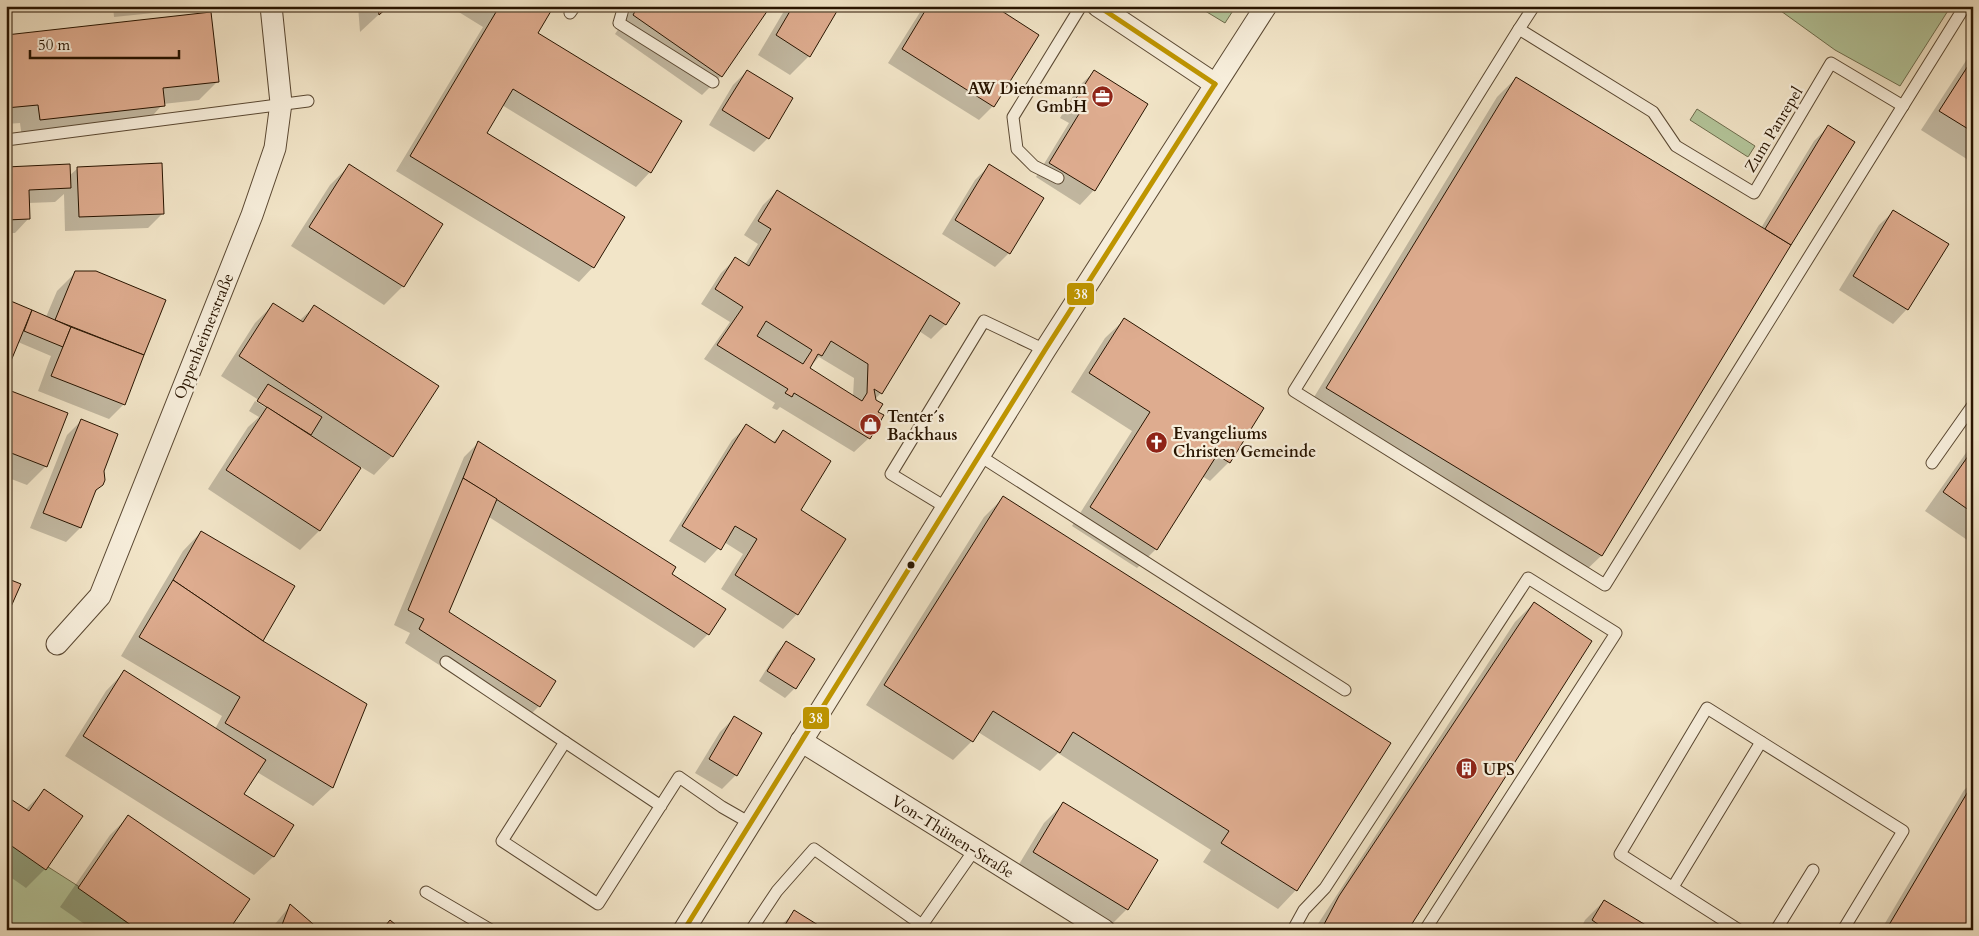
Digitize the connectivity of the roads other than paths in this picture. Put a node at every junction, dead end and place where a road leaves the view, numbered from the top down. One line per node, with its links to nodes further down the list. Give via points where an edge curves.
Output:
1 (271, 6): 12 (street, Oppenheimerstraße)
2 (624, 6): 9 (lane, via 619,23)
3 (1081, 6): 15 (lane, via 1013,117 1017,149 1034,166)
4 (1098, 6): 10 (street)
5 (1266, 6): 10 (street)
6 (1534, 6): 8 (lane)
7 (1965, 6): 13 (lane)
8 (1519, 29): 13 (lane, Zum Panrepel, via 1653,112 1676,146 1754,193 1831,63); 13 (lane, via 1294,391 1605,585)
9 (712, 82)
10 (1215, 84): 16 (street)
11 (308, 101): 12 (lane)
12 (281, 103): 14 (lane); 21 (street, Oppenheimerstraße, via 276,148 252,215 100,596)
13 (1903, 106)
14 (6, 140)
15 (1058, 178)
16 (1045, 350): 18 (street); 20 (lane, via 984,321 891,474)
17 (1973, 405): 19 (lane)
18 (980, 456): 20 (street); 23 (lane)
19 (1932, 463)
20 (947, 508): 24 (street)
21 (57, 644)
22 (446, 662): 25 (lane)
23 (1345, 690)
24 (801, 741): 28 (street); 29 (street, Von-Thünen-Straße)
25 (566, 742): 27 (lane); 27 (lane, via 502,841 598,904)
26 (1761, 742): 31 (lane); 31 (lane, via 1707,708 1620,854); 42 (lane, via 1903,831)
27 (661, 806): 28 (lane, via 680,777)
28 (750, 824): 35 (street)
29 (975, 849): 33 (lane); 37 (street, Von-Thünen-Straße)
30 (1813, 870): 41 (lane)
31 (1672, 887): 40 (lane)
32 (426, 892): 34 (lane)
33 (925, 927): 36 (lane, via 814,849 777,891)
34 (491, 930)
35 (684, 930)
36 (751, 930)
37 (1104, 930)
38 (1293, 930): 39 (lane, via 1304,910 1325,888 1528,578 1616,633)
39 (1425, 930)
40 (1739, 930)
41 (1776, 930)
42 (1843, 930)

